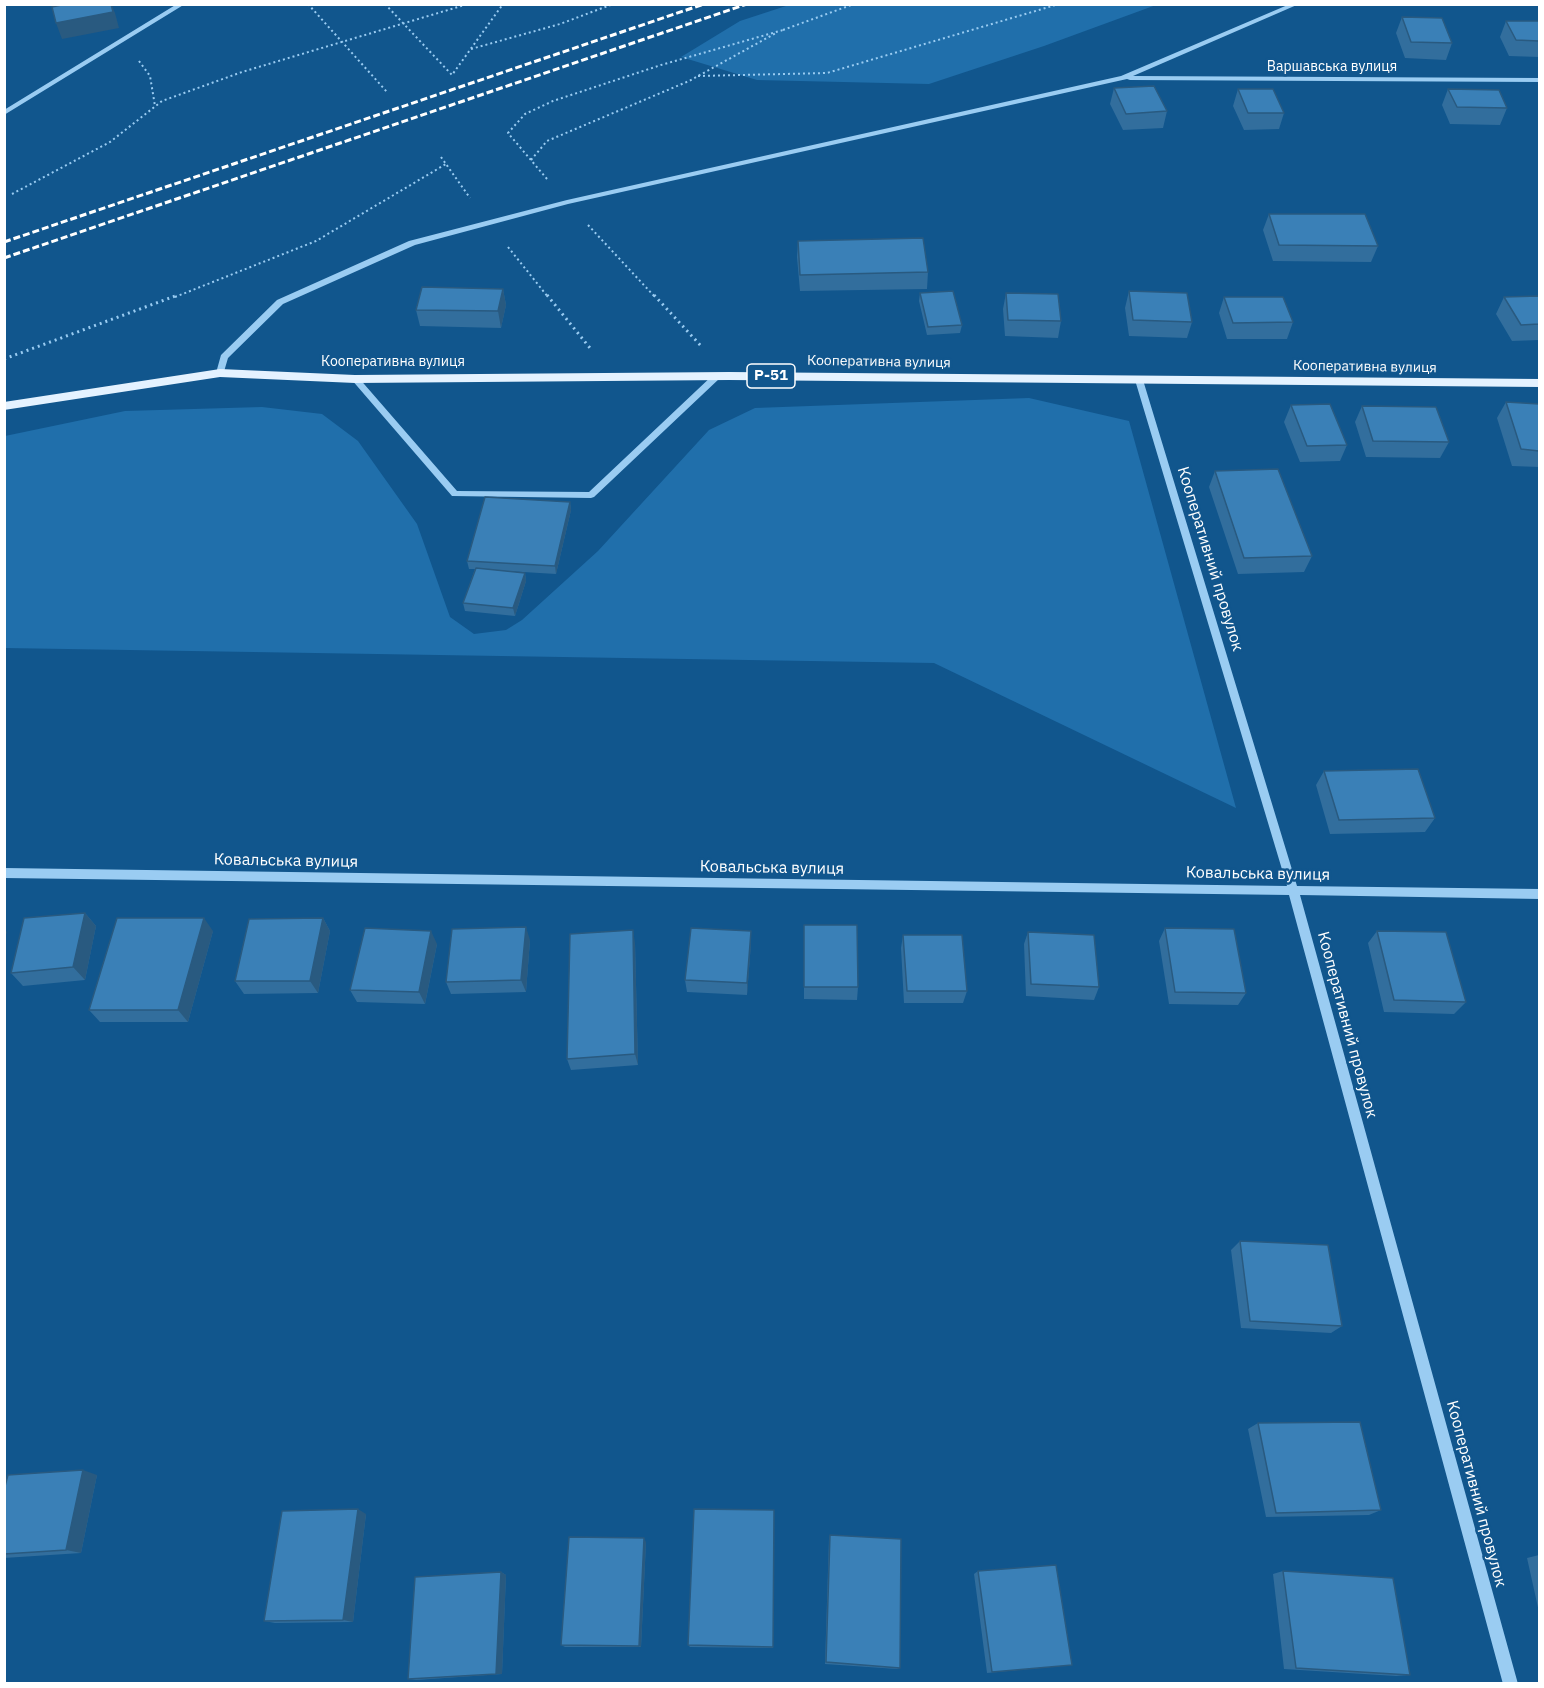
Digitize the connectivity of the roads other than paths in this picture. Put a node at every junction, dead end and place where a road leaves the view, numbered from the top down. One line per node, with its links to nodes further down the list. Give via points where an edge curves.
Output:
1 (182, 4): 5 (street)
2 (1296, 4): 3 (street)
3 (1123, 78): 4 (street, Варшавська вулиця); 6 (street, via 567,202 412,243 279,302 224,357)
4 (1539, 80)
5 (4, 113)
6 (220, 373): 8 (main road, Кооперативна вулиця / Р-51); 11 (main road, Кооперативна вулиця / Р-51)
7 (723, 376): 8 (main road, Кооперативна вулиця / Р-51); 8 (street, via 591,495 455,494); 9 (main road, Кооперативна вулиця / Р-51)
8 (355, 379)
9 (1139, 380): 10 (main road, Кооперативна вулиця / Р-51); 13 (street, Кооперативний провулок)
10 (1539, 383)
11 (4, 406)
12 (4, 873): 13 (street, Ковальська вулиця)
13 (1293, 889): 14 (street, Ковальська вулиця); 15 (street, Кооперативний провулок)
14 (1539, 894)
15 (1512, 1683)

